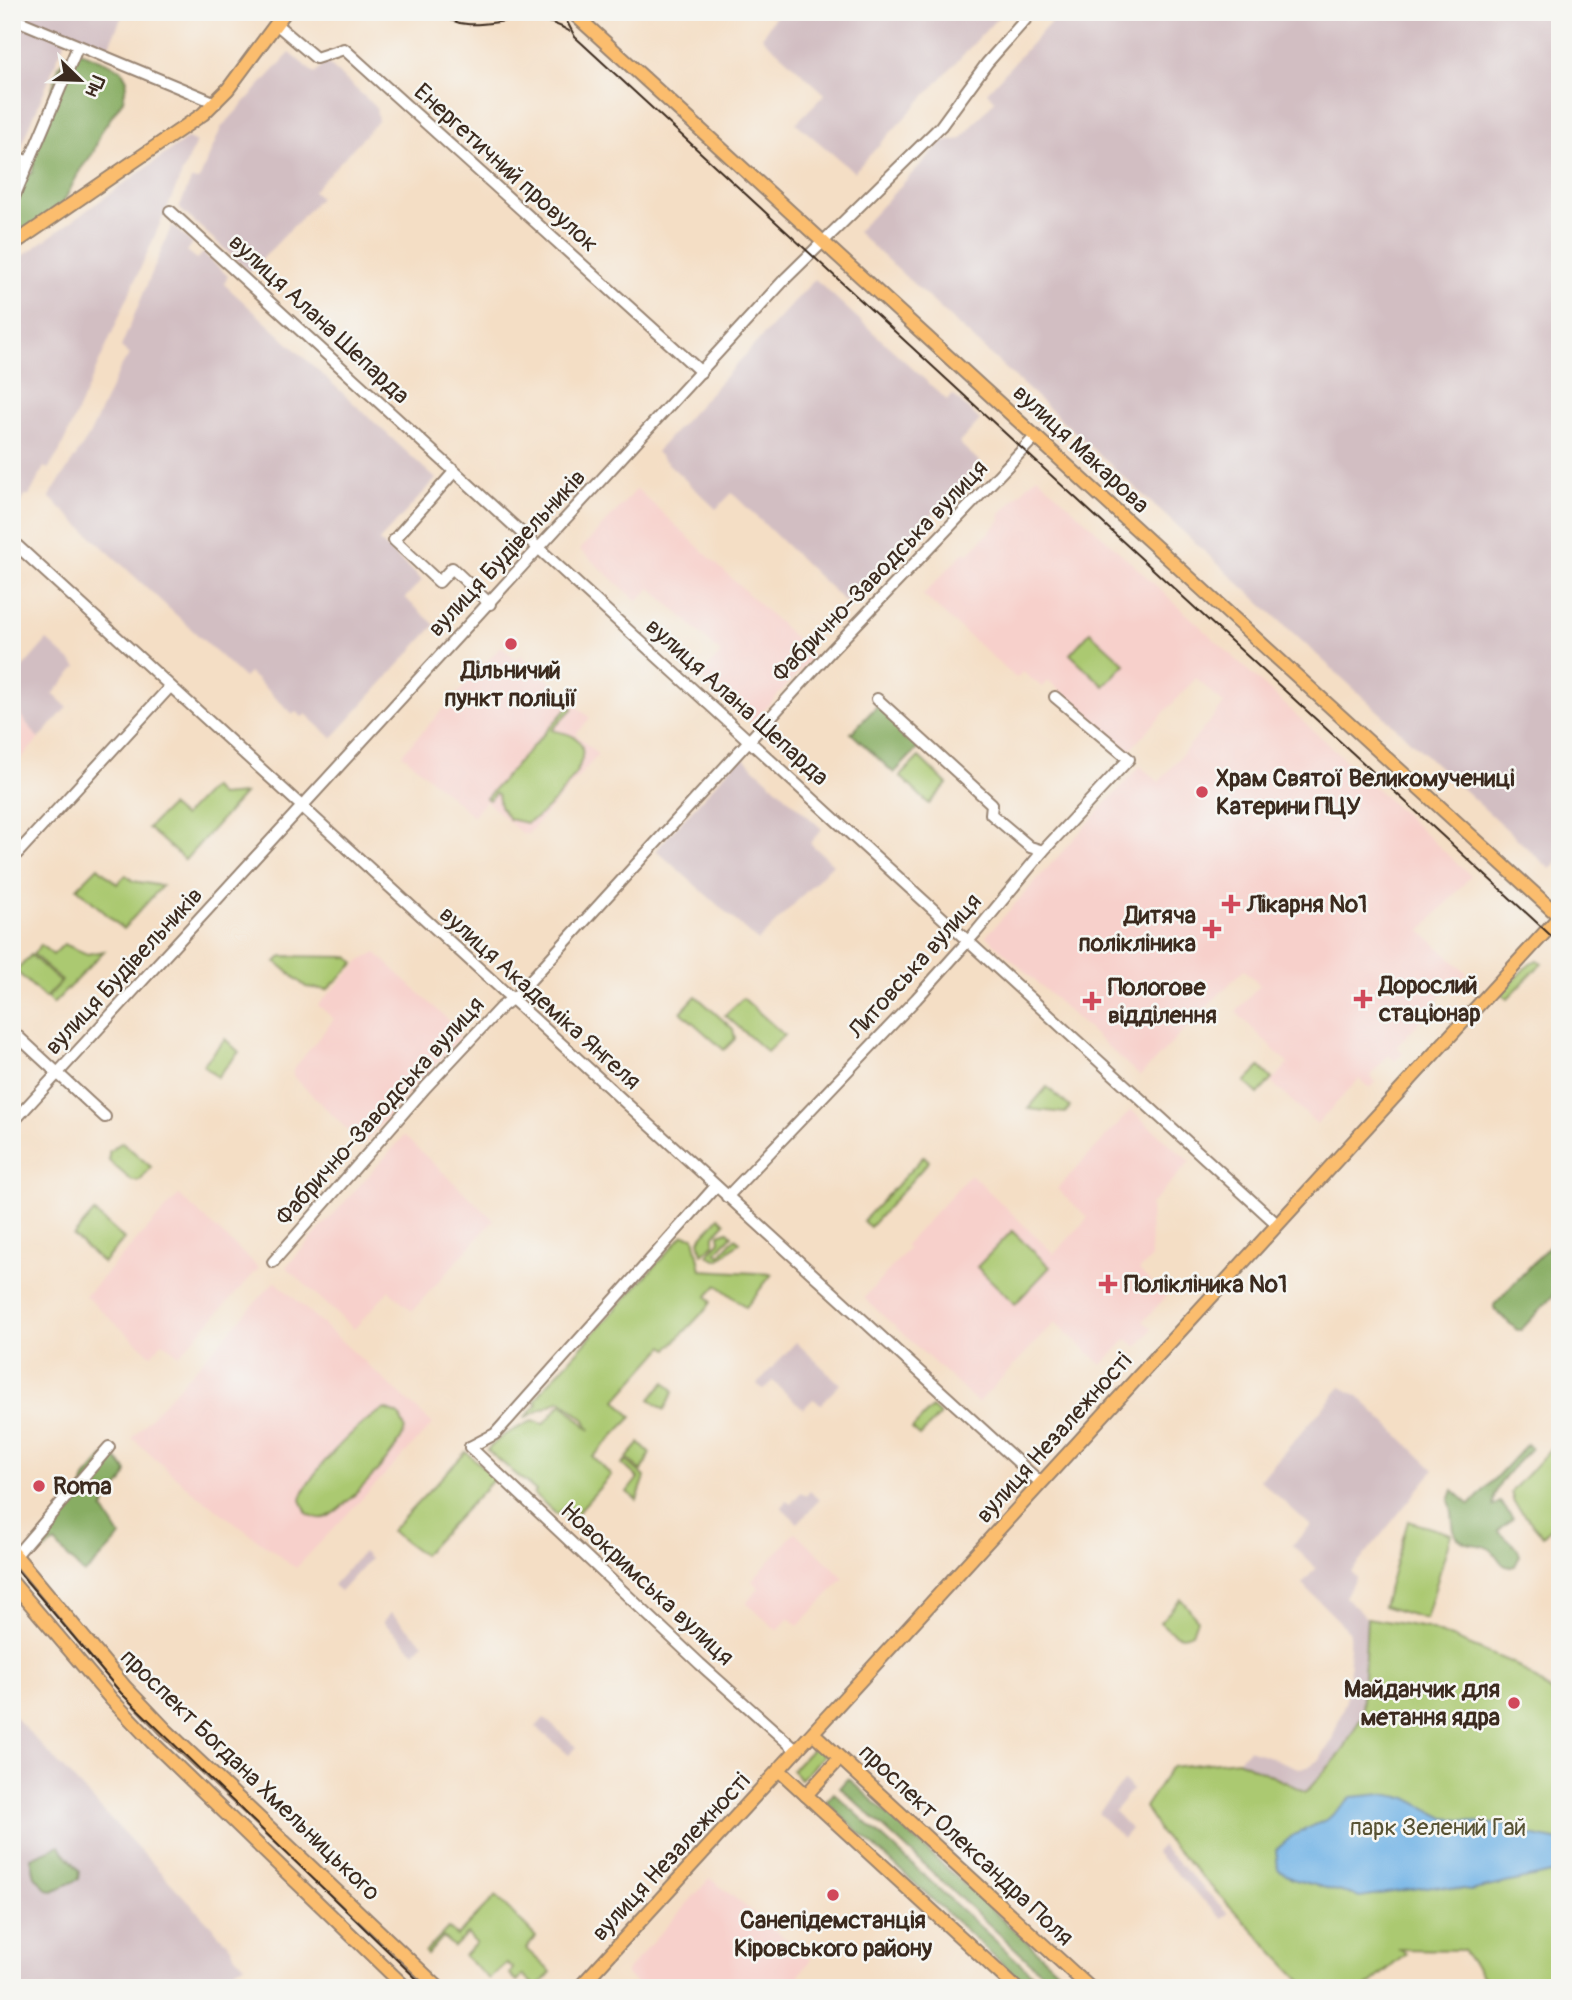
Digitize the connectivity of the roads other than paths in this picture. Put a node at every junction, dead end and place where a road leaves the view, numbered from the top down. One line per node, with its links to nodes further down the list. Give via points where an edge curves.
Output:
1 (285, 12): 5 (main road)
2 (572, 12): 12 (main road, вулиця Макарова)
3 (1032, 12): 12 (street, вулиця Будівельників, via 941,126)
4 (12, 18): 6 (street)
5 (276, 24): 7 (main road); 14 (street, Енергетичний провулок, via 316,58 344,49)
6 (78, 46): 7 (street); 9 (street)
7 (216, 103): 13 (main road)
8 (12, 155): 9 (street)
9 (29, 162): 10 (street)
10 (12, 202)
11 (170, 211): 16 (street, вулиця Алана Шепарда)
12 (823, 242): 14 (street, вулиця Будівельників); 15 (main road, вулиця Макарова)
13 (12, 245)
14 (701, 372): 18 (street, вулиця Будівельників)
15 (1036, 436): 23 (street, Фабрично-Заводська вулиця); 27 (main road, вулиця Макарова)
16 (454, 472): 18 (street, вулиця Алана Шепарда); 19 (street, via 394,540 439,582 452,568)
17 (12, 541): 20 (street, вулиця Академіка Янгеля)
18 (539, 550): 19 (street, вулиця Будівельників); 23 (street, вулиця Алана Шепарда)
19 (490, 604): 24 (street, вулиця Будівельників)
20 (169, 688): 24 (street, вулиця Академіка Янгеля); 26 (street)
21 (1055, 697): 25 (street, Литовська вулиця, via 1129,759)
22 (877, 699): 25 (street, via 992,804 991,814 1030,847)
23 (749, 741): 28 (street, вулиця Алана Шепарда); 29 (street, Фабрично-Заводська вулиця)
24 (303, 808): 29 (street, вулиця Академіка Янгеля); 31 (street, вулиця Будівельників)
25 (1043, 850): 28 (street, Литовська вулиця)
26 (12, 859)
27 (1560, 917): 36 (main road, вулиця Незалежності)
28 (968, 942): 35 (street, Литовська вулиця); 36 (street, вулиця Алана Шепарда)
29 (509, 999): 34 (street, вулиця Академіка Янгеля); 37 (street, Фабрично-Заводська вулиця)
30 (12, 1031): 31 (street)
31 (58, 1073): 32 (street); 33 (street, вулиця Будівельників)
32 (105, 1117)
33 (12, 1123)
34 (716, 1186): 35 (street, вулиця Академіка Янгеля); 43 (street, Новокримська вулиця, via 495,1434 470,1447)
35 (727, 1197): 39 (street, вулиця Академіка Янгеля)
36 (1278, 1224): 39 (main road, вулиця Незалежності)
37 (273, 1262)
38 (109, 1447): 40 (street)
39 (1041, 1483): 42 (main road, вулиця Незалежності)
40 (14, 1556): 48 (main road, проспект Богдана Хмельницького, via 166,1730)
41 (12, 1582): 47 (main road, проспект Богдана Хмельницького, via 152,1742)
42 (813, 1733): 43 (main road, вулиця Незалежності); 44 (main road, проспект Олександра Поля)
43 (797, 1751): 45 (main road, вулиця Незалежності)
44 (840, 1758): 46 (main road); 51 (main road, проспект Олександра Поля)
45 (779, 1770): 46 (main road); 49 (main road, вулиця Незалежності)
46 (806, 1795): 50 (main road)
47 (406, 1988)
48 (439, 1988)
49 (579, 1988)
50 (1016, 1988)
51 (1090, 1988)

